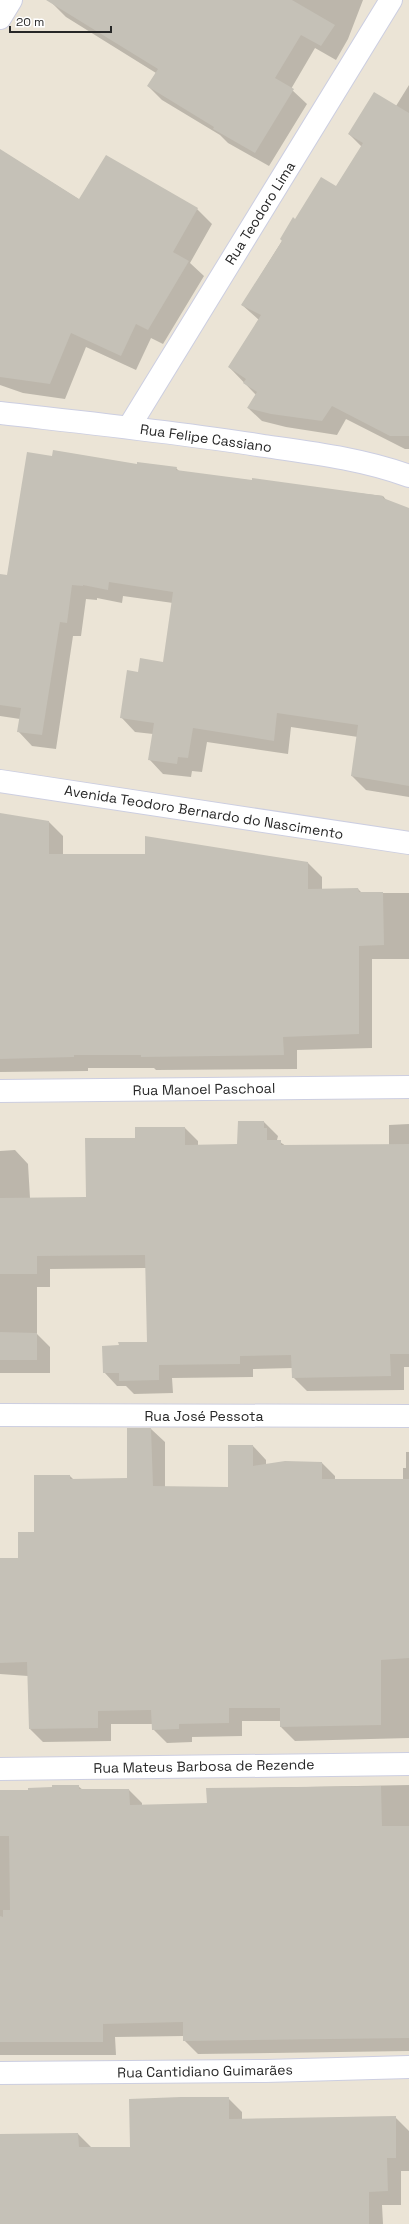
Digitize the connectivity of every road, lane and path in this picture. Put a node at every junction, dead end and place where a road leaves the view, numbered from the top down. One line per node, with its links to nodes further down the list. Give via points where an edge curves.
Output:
1 (11, 0): 3 (street)
2 (391, 0): 5 (street, Rua Teodoro Lima)
3 (0, 18)
4 (0, 413): 5 (street, Rua Felipe Cassiano)
5 (129, 427): 6 (street, Rua Felipe Cassiano, via 326,455 390,469)
6 (409, 476)
7 (0, 781): 8 (street, Avenida Teodoro Bernardo do Nascimento)
8 (409, 843)
9 (409, 1087): 10 (street, Rua Manoel Paschoal)
10 (0, 1091)
11 (0, 1415): 12 (street, Rua José Pessota)
12 (409, 1416)
13 (409, 1764): 14 (street, Rua Mateus Barbosa de Rezende)
14 (0, 1769)
15 (409, 2067): 16 (street, Rua Cantidiano Guimarães)
16 (0, 2073)

